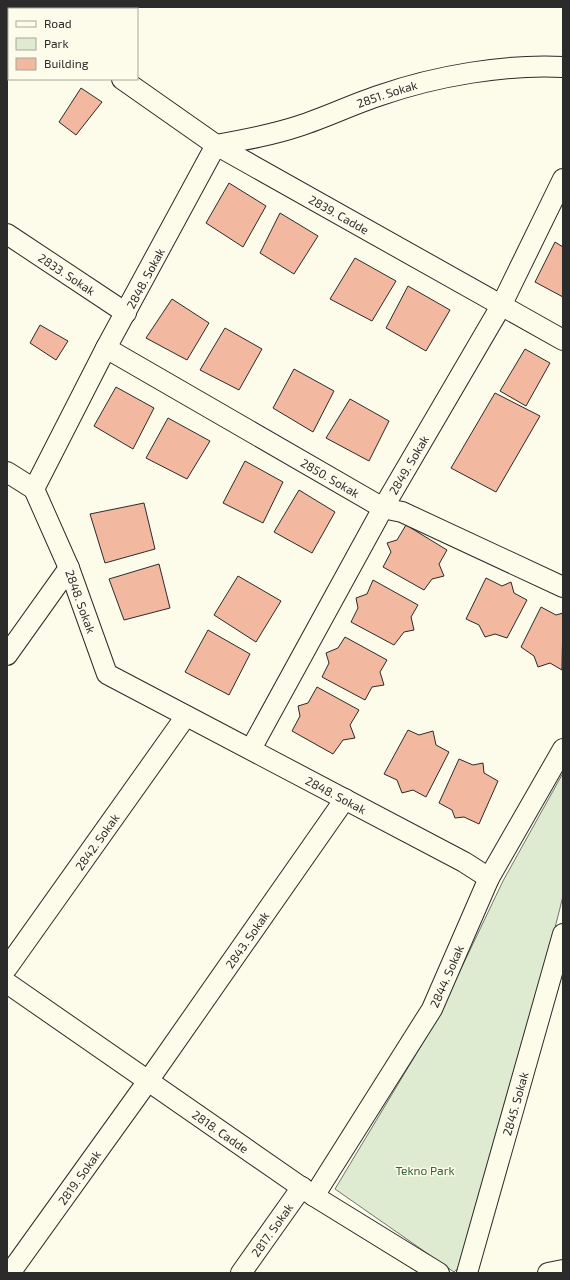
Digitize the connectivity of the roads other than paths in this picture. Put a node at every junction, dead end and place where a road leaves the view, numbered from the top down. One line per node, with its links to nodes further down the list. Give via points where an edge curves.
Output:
1 (563, 67): 3 (street, 2851. Sokak, via 498,69 438,80 381,95 299,126 256,138)
2 (123, 80): 3 (street, 2839. Cadde)
3 (216, 145): 6 (street, 2839. Cadde); 7 (street, 2848. Sokak)
4 (563, 179): 6 (street, 2849. Sokak)
5 (7, 234): 7 (street, 2833. Sokak)
6 (501, 306): 8 (street, 2839. Cadde); 12 (street, 2849. Sokak)
7 (126, 313): 9 (street, 2848. Sokak)
8 (563, 340)
9 (106, 348): 11 (street, 2848. Sokak); 12 (street, 2850. Sokak)
10 (7, 472): 11 (street)
11 (34, 489): 13 (street, 2848. Sokak)
12 (383, 508): 14 (street, 2850. Sokak, via 402,512); 18 (street, 2849. Sokak)
13 (68, 568): 15 (street); 16 (street, 2848. Sokak, via 107,674)
14 (563, 587)
15 (7, 655)
16 (186, 716): 18 (street, 2848. Sokak); 22 (street, 2842. Sokak)
17 (563, 749): 20 (street, 2844. Sokak)
18 (251, 750): 19 (street, 2848. Sokak)
19 (345, 799): 20 (street, 2848. Sokak, via 464,862); 24 (street, 2843. Sokak)
20 (489, 878): 25 (street, 2844. Sokak, via 432,1009)
21 (563, 934): 30 (street, 2845. Sokak)
22 (7, 968)
23 (7, 982): 24 (street, 2818. Cadde)
24 (148, 1081): 25 (street, 2818. Cadde); 27 (street, 2819. Sokak)
25 (308, 1191): 28 (street, 2817. Sokak); 29 (street, 2818. Cadde)
26 (563, 1270): 31 (street)
27 (10, 1273)
28 (241, 1273)
29 (439, 1273)
30 (467, 1273)
31 (548, 1273)

